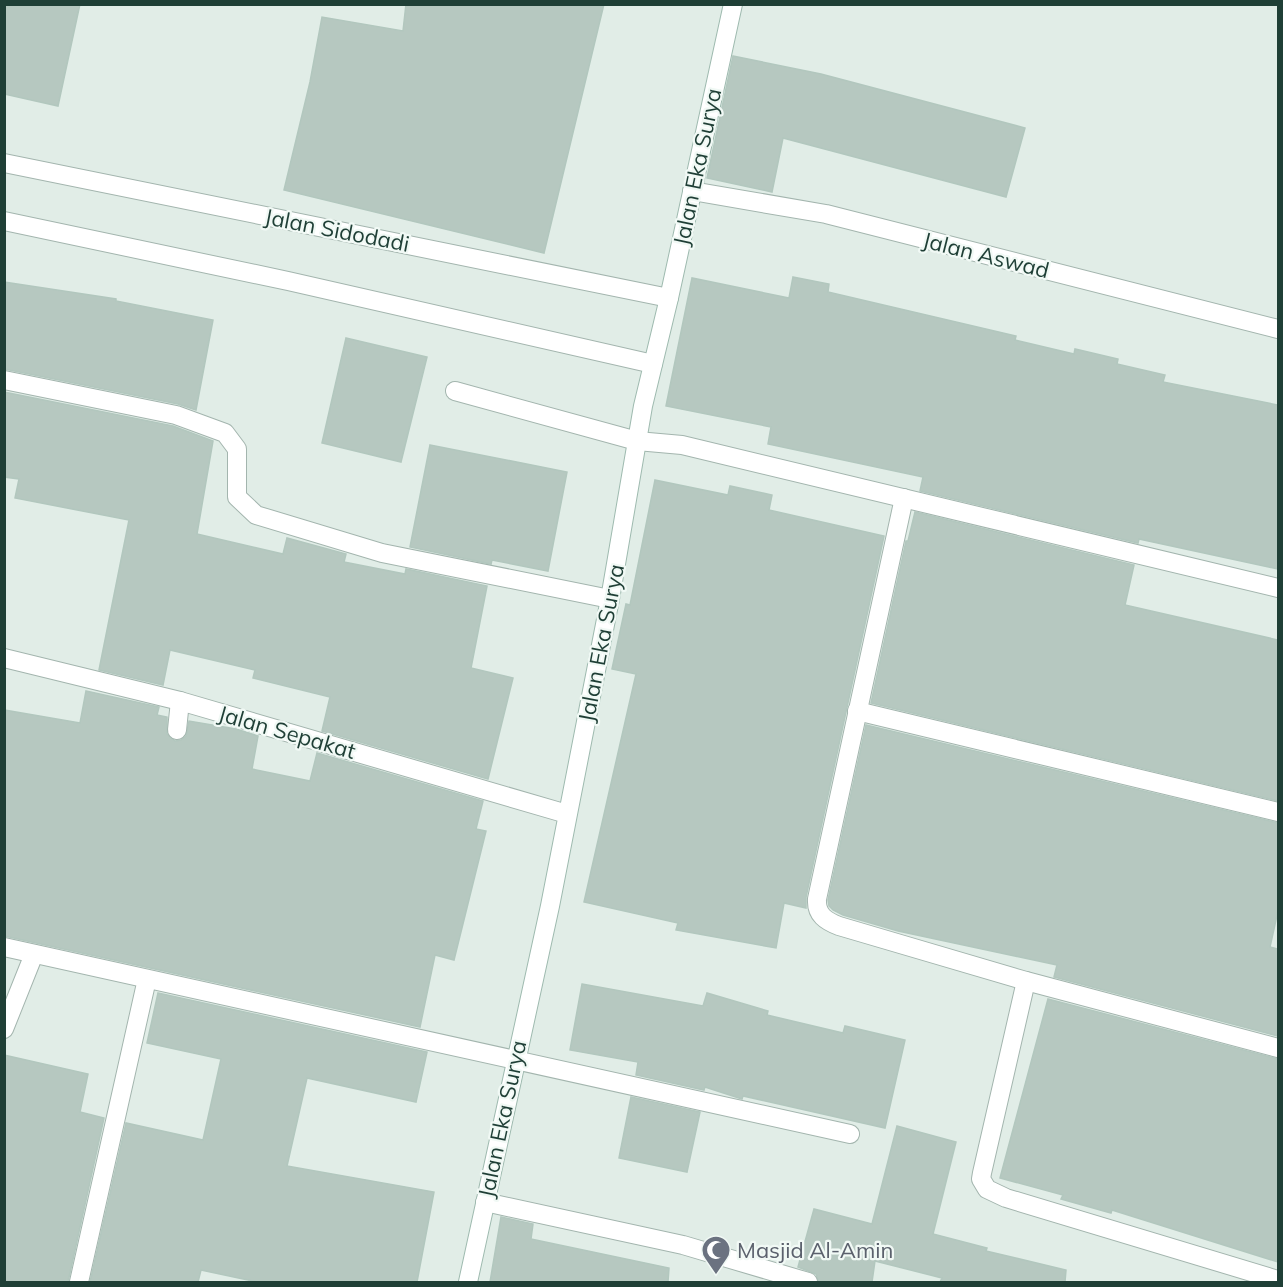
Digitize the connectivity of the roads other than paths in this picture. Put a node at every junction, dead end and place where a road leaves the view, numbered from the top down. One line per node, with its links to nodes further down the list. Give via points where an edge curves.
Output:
1 (733, 4): 3 (street, Jalan Eka Surya)
2 (4, 163): 5 (street, Jalan Sidodadi)
3 (692, 191): 5 (street, Jalan Eka Surya); 6 (street, Jalan Aswad, via 826,214)
4 (4, 221): 7 (street)
5 (669, 298): 7 (street, Jalan Eka Surya)
6 (1278, 329)
7 (653, 364): 10 (street, Jalan Eka Surya)
8 (4, 380): 13 (street, via 176,415 225,433 237,449 237,497 256,515 382,553)
9 (455, 391): 10 (street)
10 (637, 441): 11 (street, via 682,445); 13 (street, Jalan Eka Surya)
11 (904, 498): 12 (street); 16 (street)
12 (1278, 588)
13 (610, 599): 19 (street, Jalan Eka Surya)
14 (4, 658): 15 (street, Jalan Sepakat)
15 (180, 701): 17 (street); 19 (street, Jalan Sepakat)
16 (857, 711): 18 (street); 23 (street, via 817,899 818,911 824,919 840,926)
17 (177, 730)
18 (1278, 812)
19 (567, 814): 26 (street, Jalan Eka Surya)
20 (4, 947): 21 (street)
21 (34, 954): 22 (street); 24 (street)
22 (147, 979): 26 (street); 30 (street)
23 (1026, 981): 25 (street); 29 (street, via 982,1173 987,1189 1028,1205)
24 (4, 1029)
25 (1278, 1048)
26 (515, 1060): 27 (street); 28 (street, Jalan Eka Surya)
27 (850, 1134)
28 (485, 1202): 31 (street, Jalan Eka Surya); 32 (street, via 683,1245)
29 (1278, 1280)
30 (78, 1282)
31 (468, 1282)
32 (808, 1282)

